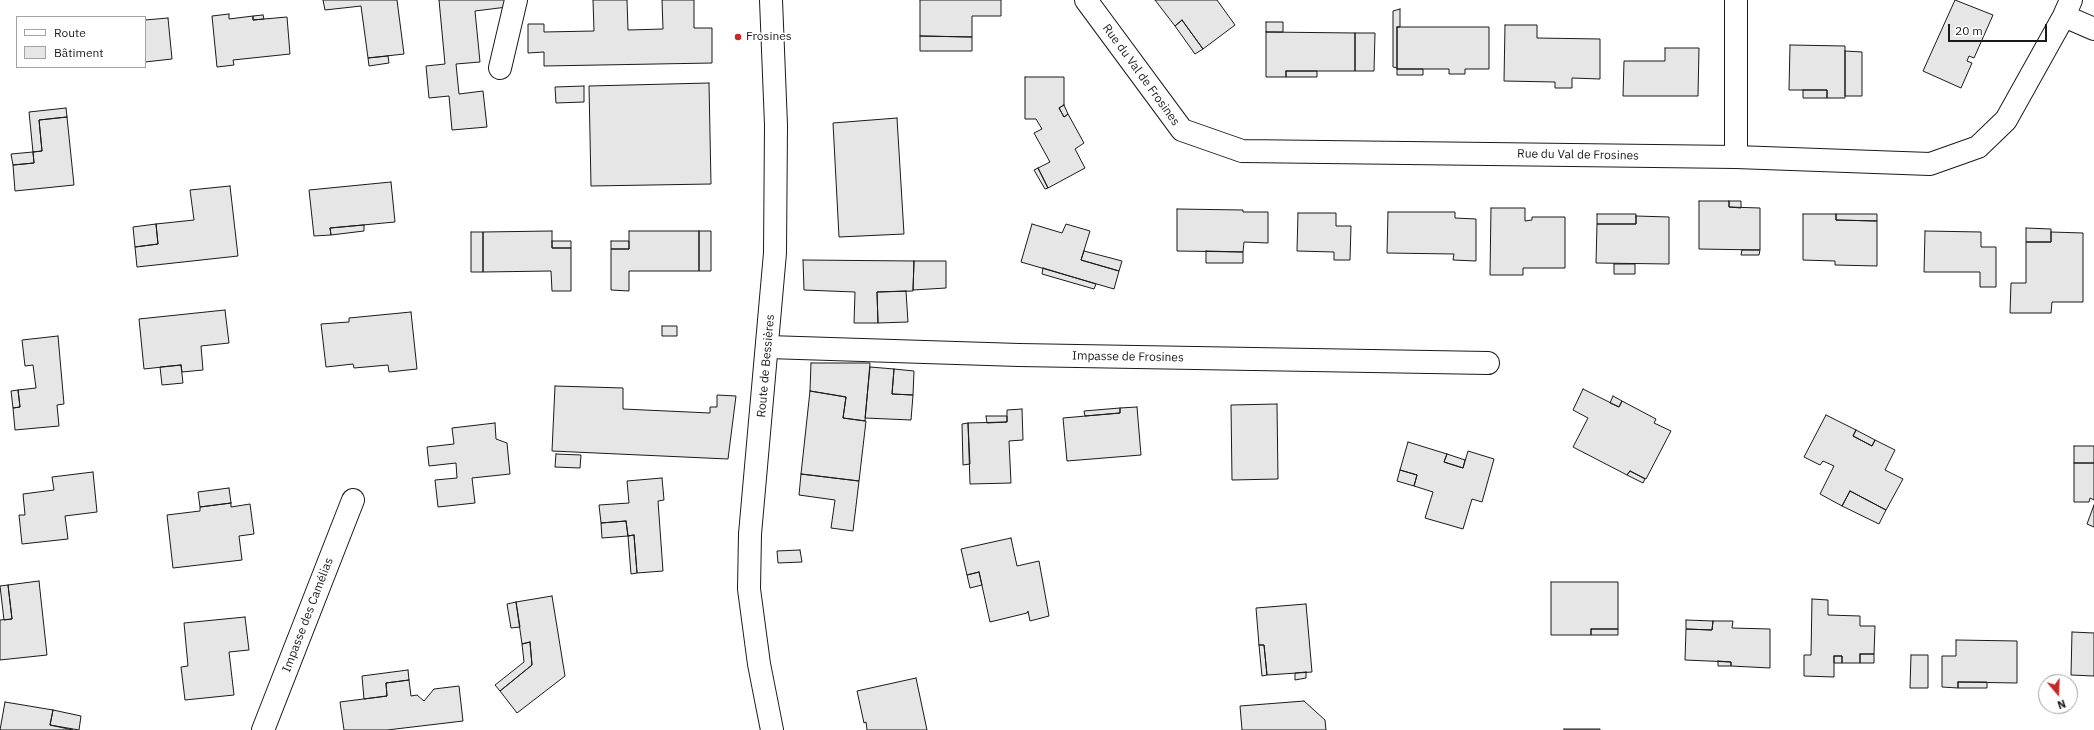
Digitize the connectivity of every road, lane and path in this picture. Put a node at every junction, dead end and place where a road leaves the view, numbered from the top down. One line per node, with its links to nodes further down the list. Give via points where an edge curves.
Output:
1 (516, 0): 7 (street)
2 (771, 0): 9 (street, Route de Bessières, via 776,125 776,253)
3 (1086, 0): 8 (street, Rue du Val de Frosines, via 1182,130 1242,151)
4 (1736, 0): 8 (street)
5 (2068, 8): 6 (street, Rue du Val de Frosines); 8 (street, Rue du Val de Frosines, via 2006,120 1978,147 1930,164)
6 (2094, 29)
7 (500, 68)
8 (1736, 157)
9 (768, 347): 10 (street, Impasse de Frosines, via 1027,355); 13 (street, Route de Bessières, via 750,534 749,589 759,664)
10 (1488, 363)
11 (353, 500): 12 (street, Impasse des Camélias)
12 (263, 730)
13 (772, 730)

